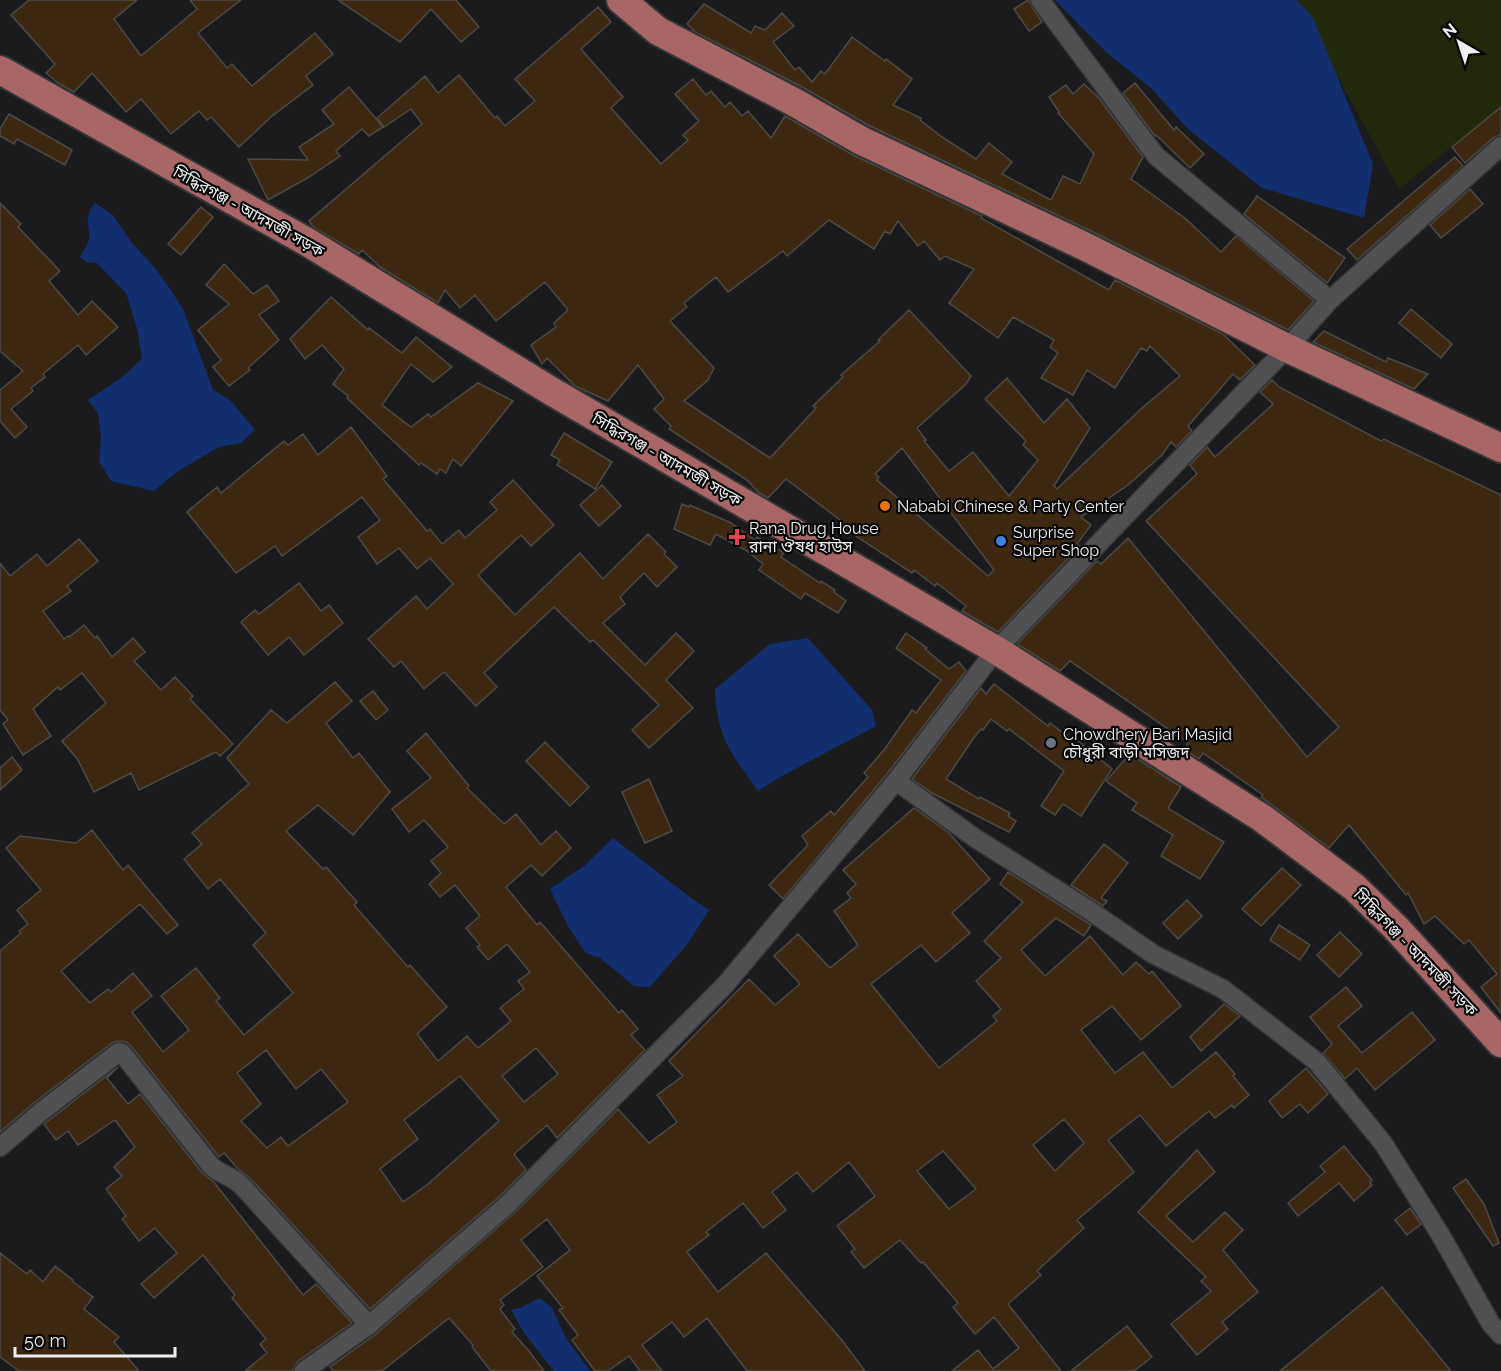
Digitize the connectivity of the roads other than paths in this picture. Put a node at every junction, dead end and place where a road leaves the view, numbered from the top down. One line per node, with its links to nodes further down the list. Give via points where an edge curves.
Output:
1 (621, 0): 6 (main road, via 658,31 860,140)
2 (1040, 0): 5 (street, via 1156,156)
3 (3, 78): 8 (main road, সিদ্ধিরগঞ্জ - আদমজী সড়ক, via 309,243 551,391)
4 (1501, 146): 5 (street)
5 (1330, 300): 6 (street)
6 (1287, 348): 7 (main road); 8 (street)
7 (1501, 448)
8 (996, 650): 9 (street); 10 (main road, সিদ্ধিরগঞ্জ - আদমজী সড়ক, via 1262,818 1354,887)
9 (896, 781): 12 (street, via 725,985 508,1204); 13 (street, via 975,838 1153,954 1223,989 1317,1062 1383,1143)
10 (1501, 1043)
11 (0, 1147): 12 (street, via 119,1052 125,1054 212,1167 237,1181)
12 (369, 1325): 14 (street)
13 (1501, 1335)
14 (304, 1371)

